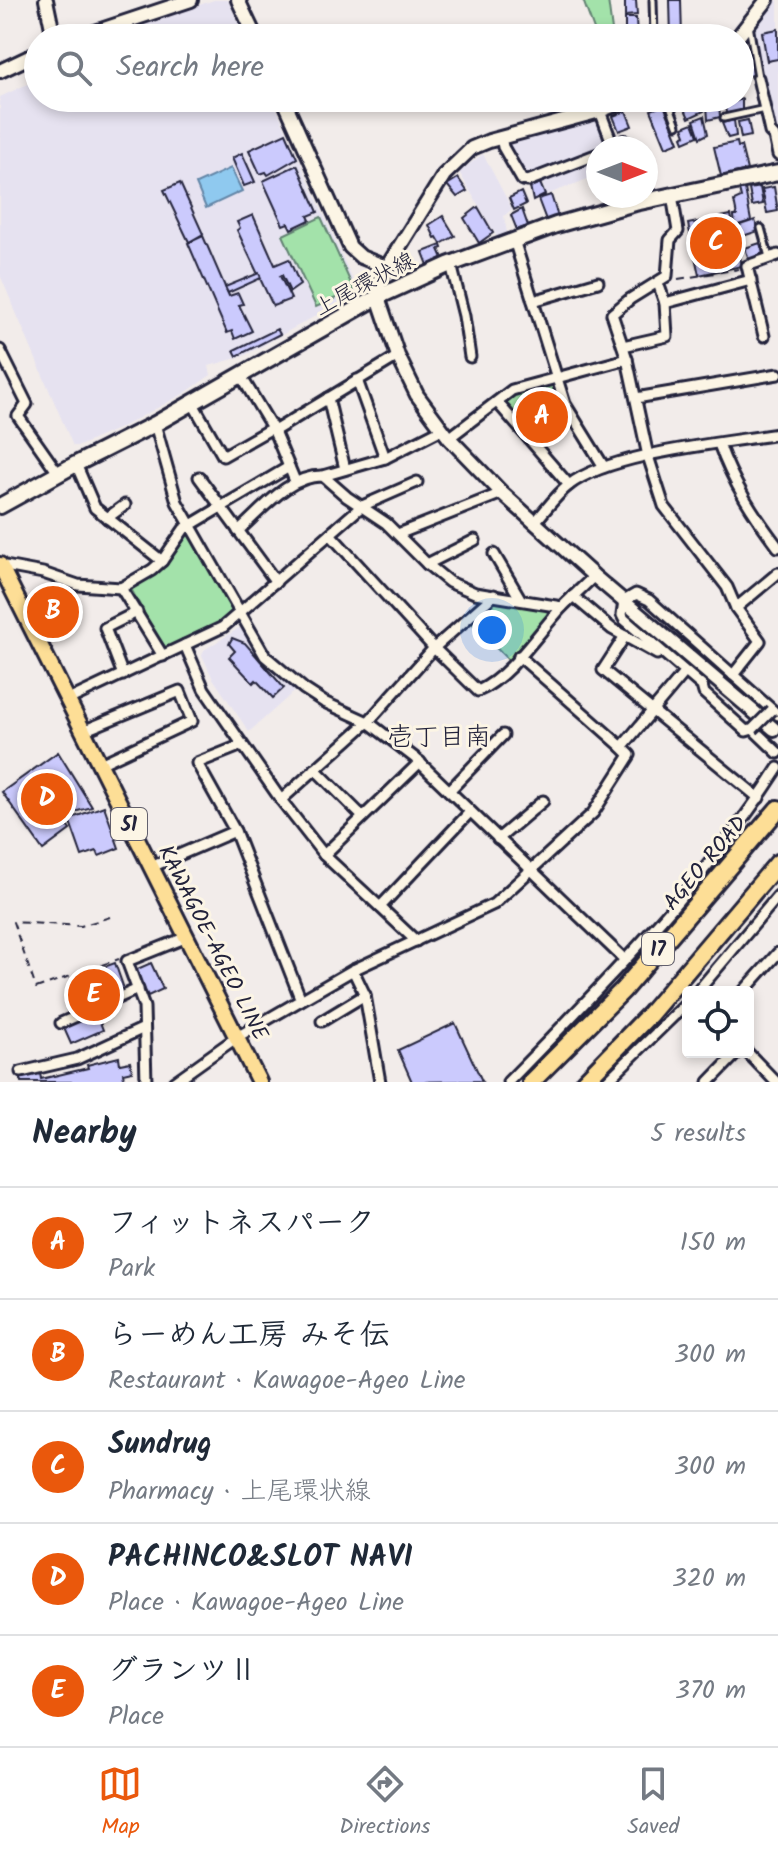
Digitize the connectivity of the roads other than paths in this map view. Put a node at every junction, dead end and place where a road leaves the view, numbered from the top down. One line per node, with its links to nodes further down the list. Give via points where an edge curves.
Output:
1 (46, 0): 6 (street)
2 (191, 0): 7 (street)
3 (238, 0): 8 (street)
4 (653, 0): 9 (lane)
5 (767, 0): 10 (street)
6 (51, 24)
7 (119, 24)
8 (249, 24)
9 (654, 24)
10 (749, 24)
11 (754, 45): 14 (lane)
12 (24, 60): 13 (street)
13 (0, 71)
14 (758, 78): 15 (street)
15 (765, 109): 16 (lane); 26 (street)
16 (754, 111)
17 (289, 112): 36 (street, via 350,247)
18 (596, 112): 25 (street)
19 (600, 112): 24 (street)
20 (672, 112): 23 (lane)
21 (751, 112): 22 (lane)
22 (724, 118)
23 (677, 125)
24 (609, 136)
25 (501, 137): 27 (street, via 522,180); 36 (street, via 457,160)
26 (778, 155)
27 (586, 159)
28 (778, 173): 29 (main road, 上尾環状線)
29 (672, 195): 30 (main road, 上尾環状線); 37 (street, via 678,231 670,240 667,276)
30 (658, 197)
31 (609, 208): 33 (main road, 上尾環状線)
32 (761, 228): 34 (lane)
33 (514, 240): 35 (main road, 上尾環状線); 41 (street)
34 (773, 256): 38 (street, via 748,268)
35 (451, 264): 40 (main road, 上尾環状線); 47 (street)
36 (386, 267): 40 (street)
37 (661, 280): 42 (street); 44 (street, via 612,314)
38 (751, 280): 42 (street); 43 (street)
39 (598, 282): 41 (street)
40 (378, 297): 46 (street); 50 (main road, 上尾環状線)
41 (533, 301): 51 (street)
42 (665, 303): 44 (street, via 667,336)
43 (764, 336)
44 (623, 346): 48 (street)
45 (0, 350): 68 (street, via 27,404 18,416)
46 (398, 356): 52 (street); 59 (street, via 417,395)
47 (470, 357)
48 (627, 359): 51 (street); 54 (street)
49 (778, 374): 54 (street)
50 (241, 376): 55 (main road, 上尾環状線); 58 (street)
51 (557, 376): 56 (street, via 512,390); 66 (street, via 565,404)
52 (357, 380): 53 (street); 63 (street)
53 (328, 398): 58 (street); 67 (street)
54 (636, 398): 62 (street)
55 (192, 402): 57 (main road, 上尾環状線); 58 (street, via 223,456)
56 (497, 402): 59 (street); 73 (street)
57 (155, 424): 64 (main road, 上尾環状線); 81 (street)
58 (273, 430): 65 (street)
59 (445, 433): 63 (street); 74 (street)
60 (778, 434): 61 (street)
61 (719, 444): 62 (street); 86 (street, via 732,480)
62 (648, 456): 66 (street); 100 (street, via 664,506 727,587)
63 (385, 458): 67 (street)
64 (76, 464): 68 (main road, 上尾環状線); 79 (street, via 95,508)
65 (289, 467): 71 (street); 78 (street)
66 (604, 467): 73 (street)
67 (345, 469): 69 (street)
68 (58, 473): 76 (main road, 上尾環状線)
69 (323, 476): 71 (street); 77 (street)
70 (199, 477): 78 (street)
71 (295, 481): 82 (street)
72 (417, 482): 77 (street)
73 (569, 485): 80 (street)
74 (502, 493): 80 (street); 84 (street)
75 (125, 505): 79 (street)
76 (0, 506)
77 (362, 506): 83 (street); 84 (street)
78 (221, 507): 81 (street); 82 (street)
79 (107, 518): 88 (street)
80 (535, 522): 92 (street)
81 (189, 526): 88 (street); 102 (street)
82 (238, 531): 93 (street)
83 (330, 534): 93 (street); 105 (street)
84 (398, 534): 89 (street)
85 (475, 540): 89 (street)
86 (778, 547)
87 (494, 554): 97 (street)
88 (162, 561): 94 (street)
89 (427, 564): 95 (street, via 449,582)
90 (0, 565): 94 (street, via 78,585); 112 (main road, KAWAGOE-AGEO LINE / 51)
91 (778, 573): 100 (street)
92 (594, 576): 96 (street); 98 (street)
93 (276, 582): 102 (street)
94 (121, 588): 101 (street)
95 (494, 595): 97 (street); 105 (street)
96 (573, 596): 99 (street); 103 (street)
97 (521, 600): 99 (street)
98 (624, 601): 108 (street, via 624,619); 111 (street, via 636,594 649,600); 117 (street)
99 (562, 607): 107 (street)
100 (736, 608): 111 (street, via 760,641)
101 (137, 612): 106 (street); 110 (street, via 105,628)
102 (241, 612): 104 (street); 115 (street, via 265,656 324,702)
103 (625, 636): 108 (street); 113 (street, via 603,670)
104 (185, 645): 106 (street); 120 (street, via 204,689)
105 (434, 648): 107 (street, via 478,691); 115 (street)
106 (163, 656): 110 (street)
107 (519, 656): 121 (street)
108 (674, 663): 109 (street)
109 (685, 672): 113 (street); 116 (street, via 746,731)
110 (123, 675): 112 (street)
111 (733, 675): 114 (street)
112 (68, 700): 118 (main road, KAWAGOE-AGEO LINE / 51)
113 (652, 711): 121 (street); 128 (street)
114 (775, 712): 116 (street, bridge)
115 (368, 722): 123 (street); 126 (street)
116 (753, 729): 122 (street)
117 (774, 729)
118 (83, 731): 124 (main road, KAWAGOE-AGEO LINE / 51); 124 (street, via 180,691 192,721)
119 (503, 735): 127 (street)
120 (242, 745): 129 (street); 134 (street, via 197,763)
121 (622, 747): 139 (street, via 630,755 593,813)
122 (778, 753)
123 (420, 762): 127 (street); 133 (street)
124 (100, 764): 138 (main road, KAWAGOE-AGEO LINE / 51)
125 (778, 768): 128 (street)
126 (315, 769): 129 (street); 133 (street)
127 (449, 791): 132 (street)
128 (759, 798): 145 (street, via 733,836)
129 (281, 800): 136 (street)
130 (543, 801): 135 (street)
131 (778, 809): 167 (highway, AGEO ROAD / 17, via 623,990)
132 (470, 812): 135 (street); 141 (street)
133 (363, 817): 136 (street)
134 (235, 831): 138 (street); 153 (street)
135 (498, 839): 139 (street)
136 (324, 855): 141 (street)
137 (778, 863): 168 (highway, 17, via 649,1015)
138 (151, 867): 142 (main road, KAWAGOE-AGEO LINE / 51)
139 (531, 871): 143 (street, via 494,904); 145 (street)
140 (778, 896): 149 (street)
141 (380, 907): 143 (street)
142 (187, 937): 151 (street, via 127,961); 158 (main road, KAWAGOE-AGEO LINE / 51)
143 (416, 941): 147 (street)
144 (778, 953): 146 (street)
145 (624, 959): 166 (street)
146 (769, 964): 148 (street); 150 (street)
147 (353, 970): 152 (street); 153 (street)
148 (778, 972)
149 (702, 986)
150 (749, 986)
151 (138, 989): 156 (street); 157 (street)
152 (365, 995): 155 (street); 165 (street)
153 (301, 1000): 158 (street)
154 (682, 1008): 169 (street)
155 (322, 1021)
156 (61, 1023)
157 (144, 1028): 161 (street, via 77,1059); 162 (street)
158 (237, 1037): 163 (street); 164 (main road, KAWAGOE-AGEO LINE / 51)
159 (732, 1058): 170 (street)
160 (753, 1058): 171 (street)
161 (21, 1072)
162 (146, 1082)
163 (174, 1082)
164 (259, 1082)
165 (380, 1082)
166 (508, 1082)
167 (531, 1082)
168 (584, 1082)
169 (606, 1082)
170 (709, 1082)
171 (776, 1082)

